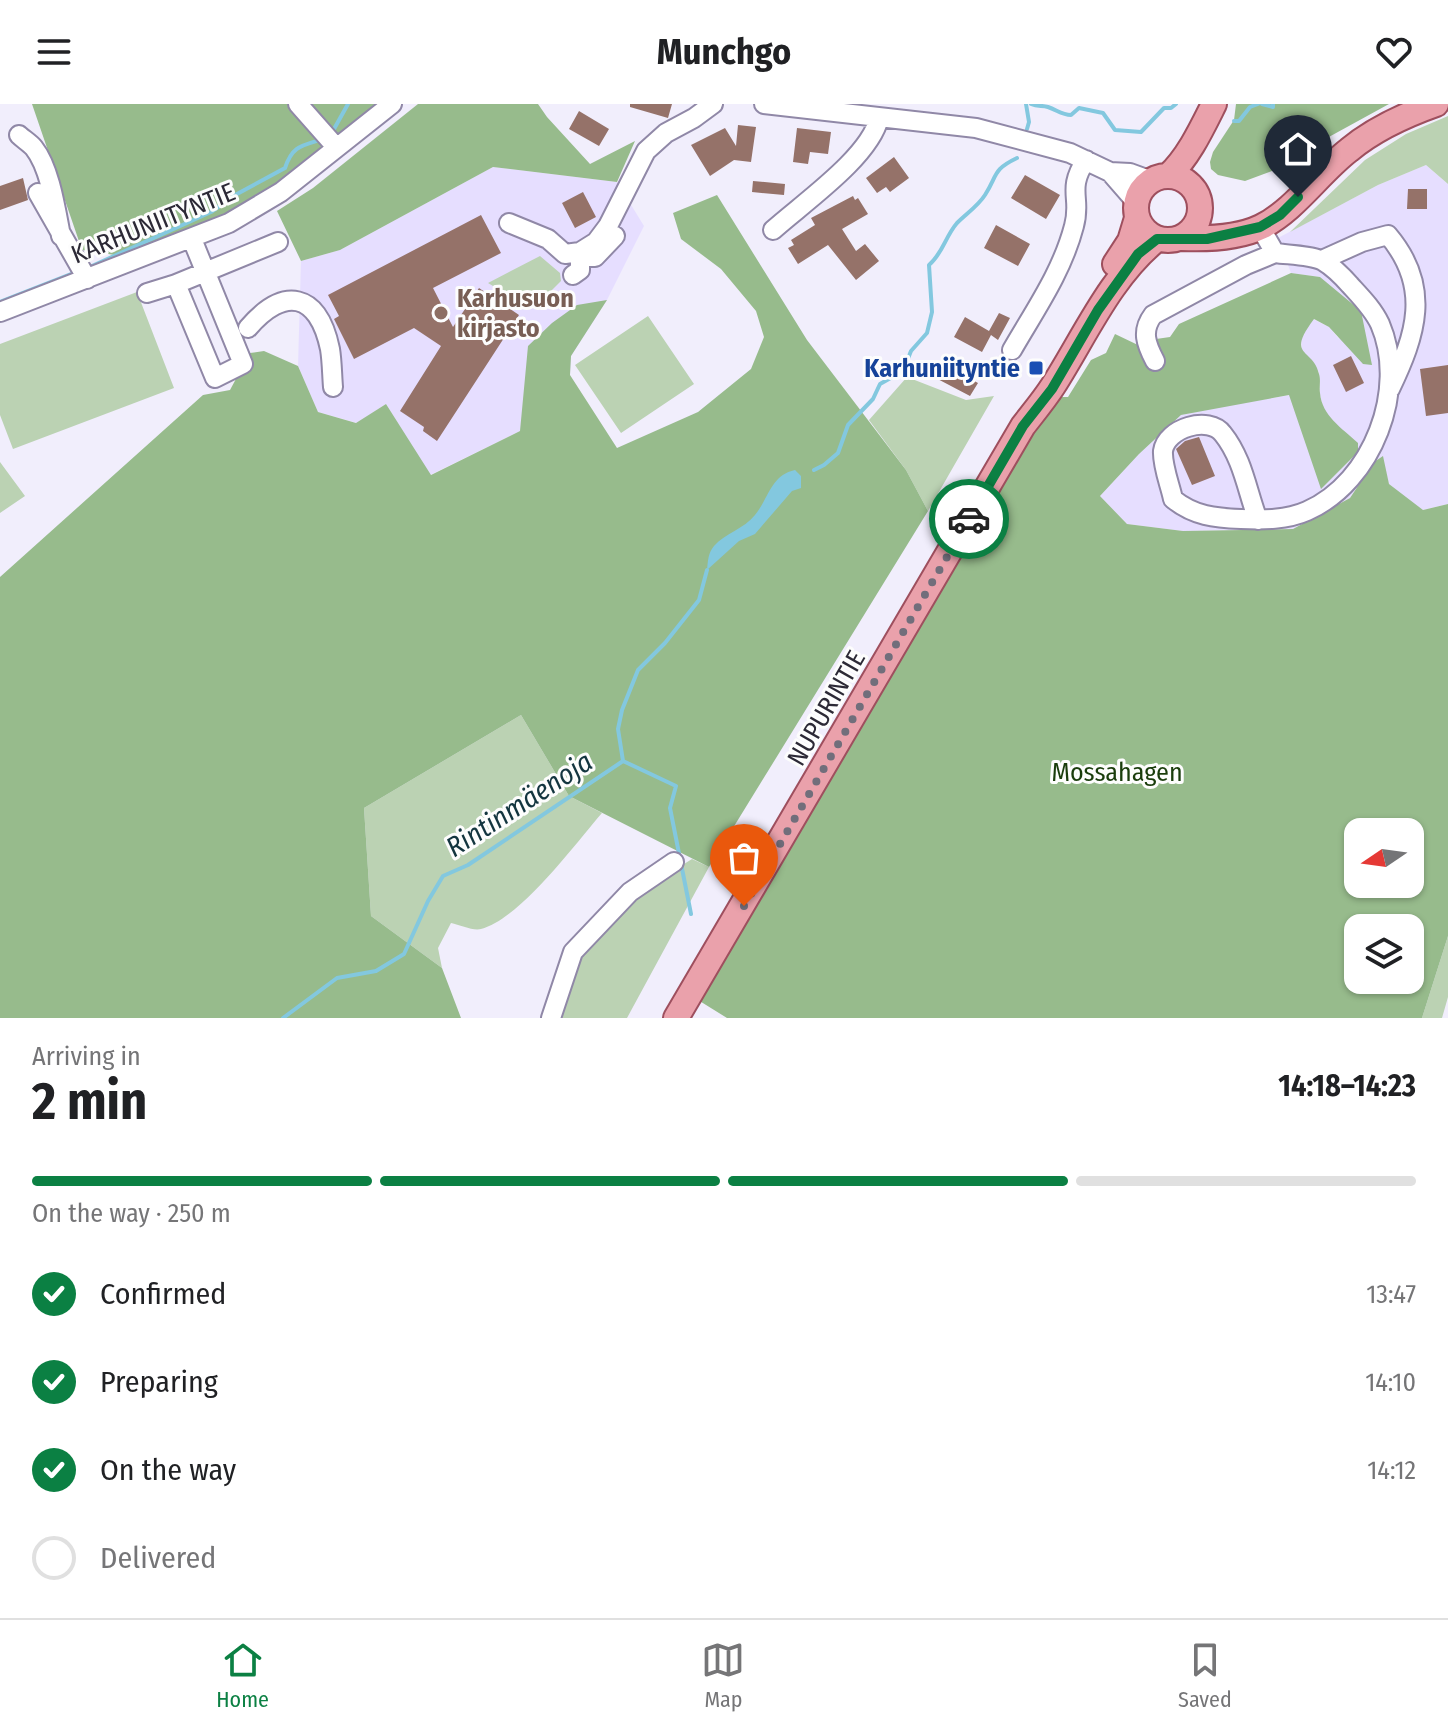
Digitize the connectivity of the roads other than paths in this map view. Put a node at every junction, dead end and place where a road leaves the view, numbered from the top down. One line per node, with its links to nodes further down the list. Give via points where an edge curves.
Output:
1 (298, 104): 12 (street)
2 (392, 104): 12 (street, KARHUNIITYNTIE)
3 (713, 104): 8 (street)
4 (764, 104): 9 (street)
5 (1214, 104): 10 (main road)
6 (1436, 104): 20 (main road, via 1349,149 1280,215)
7 (678, 108): 8 (street)
8 (694, 118): 28 (street, via 646,151 596,242)
9 (879, 118): 13 (street, via 976,128); 21 (street, via 864,149)
10 (1203, 127): 15 (main road, via 1175,170); 17 (main road)
11 (19, 135): 23 (street, via 41,161)
12 (336, 147): 25 (street, KARHUNIITYNTIE, via 259,206)
13 (1086, 160): 14 (street); 38 (street, via 1076,175 1077,214 1064,254)
14 (1110, 172): 15 (street); 18 (street)
15 (1160, 179): 17 (main road, via 1188,183); 18 (main road, via 1139,194)
16 (38, 193): 23 (street)
17 (1198, 202): 22 (main road); 24 (main road, via 1197,223)
18 (1137, 210): 26 (main road, via 1148,234); 42 (main road, NUPURINTIE, via 1130,241 1041,384)
19 (509, 223): 28 (street)
20 (1260, 227): 22 (main road); 29 (street)
21 (773, 230)
22 (1228, 234): 24 (main road)
23 (61, 236): 33 (street)
24 (1182, 238): 26 (main road)
25 (192, 239): 31 (street); 33 (street, KARHUNIITYNTIE)
26 (1157, 239): 42 (main road, NUPURINTIE, via 1138,254 1098,310)
27 (278, 242): 31 (street)
28 (572, 253): 32 (street, via 580,270)
29 (1275, 253): 30 (street); 39 (street, via 1153,315 1145,334)
30 (1322, 260): 41 (street, via 1366,301 1380,324); 41 (street, via 1388,235 1399,248 1412,278 1417,313 1408,351)
31 (206, 272): 34 (street); 34 (street, via 243,364 215,378)
32 (573, 275)
33 (87, 279): 36 (street, KARHUNIITYNTIE)
34 (176, 284): 35 (street)
35 (147, 293)
36 (0, 312)
37 (248, 328): 40 (street, via 276,303 303,303 320,322 330,348)
38 (1012, 350)
39 (1155, 361)
40 (333, 387)
41 (1389, 392): 43 (street, via 1368,453 1333,495 1308,511)
42 (1024, 426): 46 (main road, NUPURINTIE)
43 (1258, 520): 43 (street, via 1196,514 1173,499 1163,450 1168,440 1195,423 1221,430 1243,470)
44 (674, 862): 45 (street, via 630,892 573,952)
45 (551, 1018)
46 (676, 1018)

